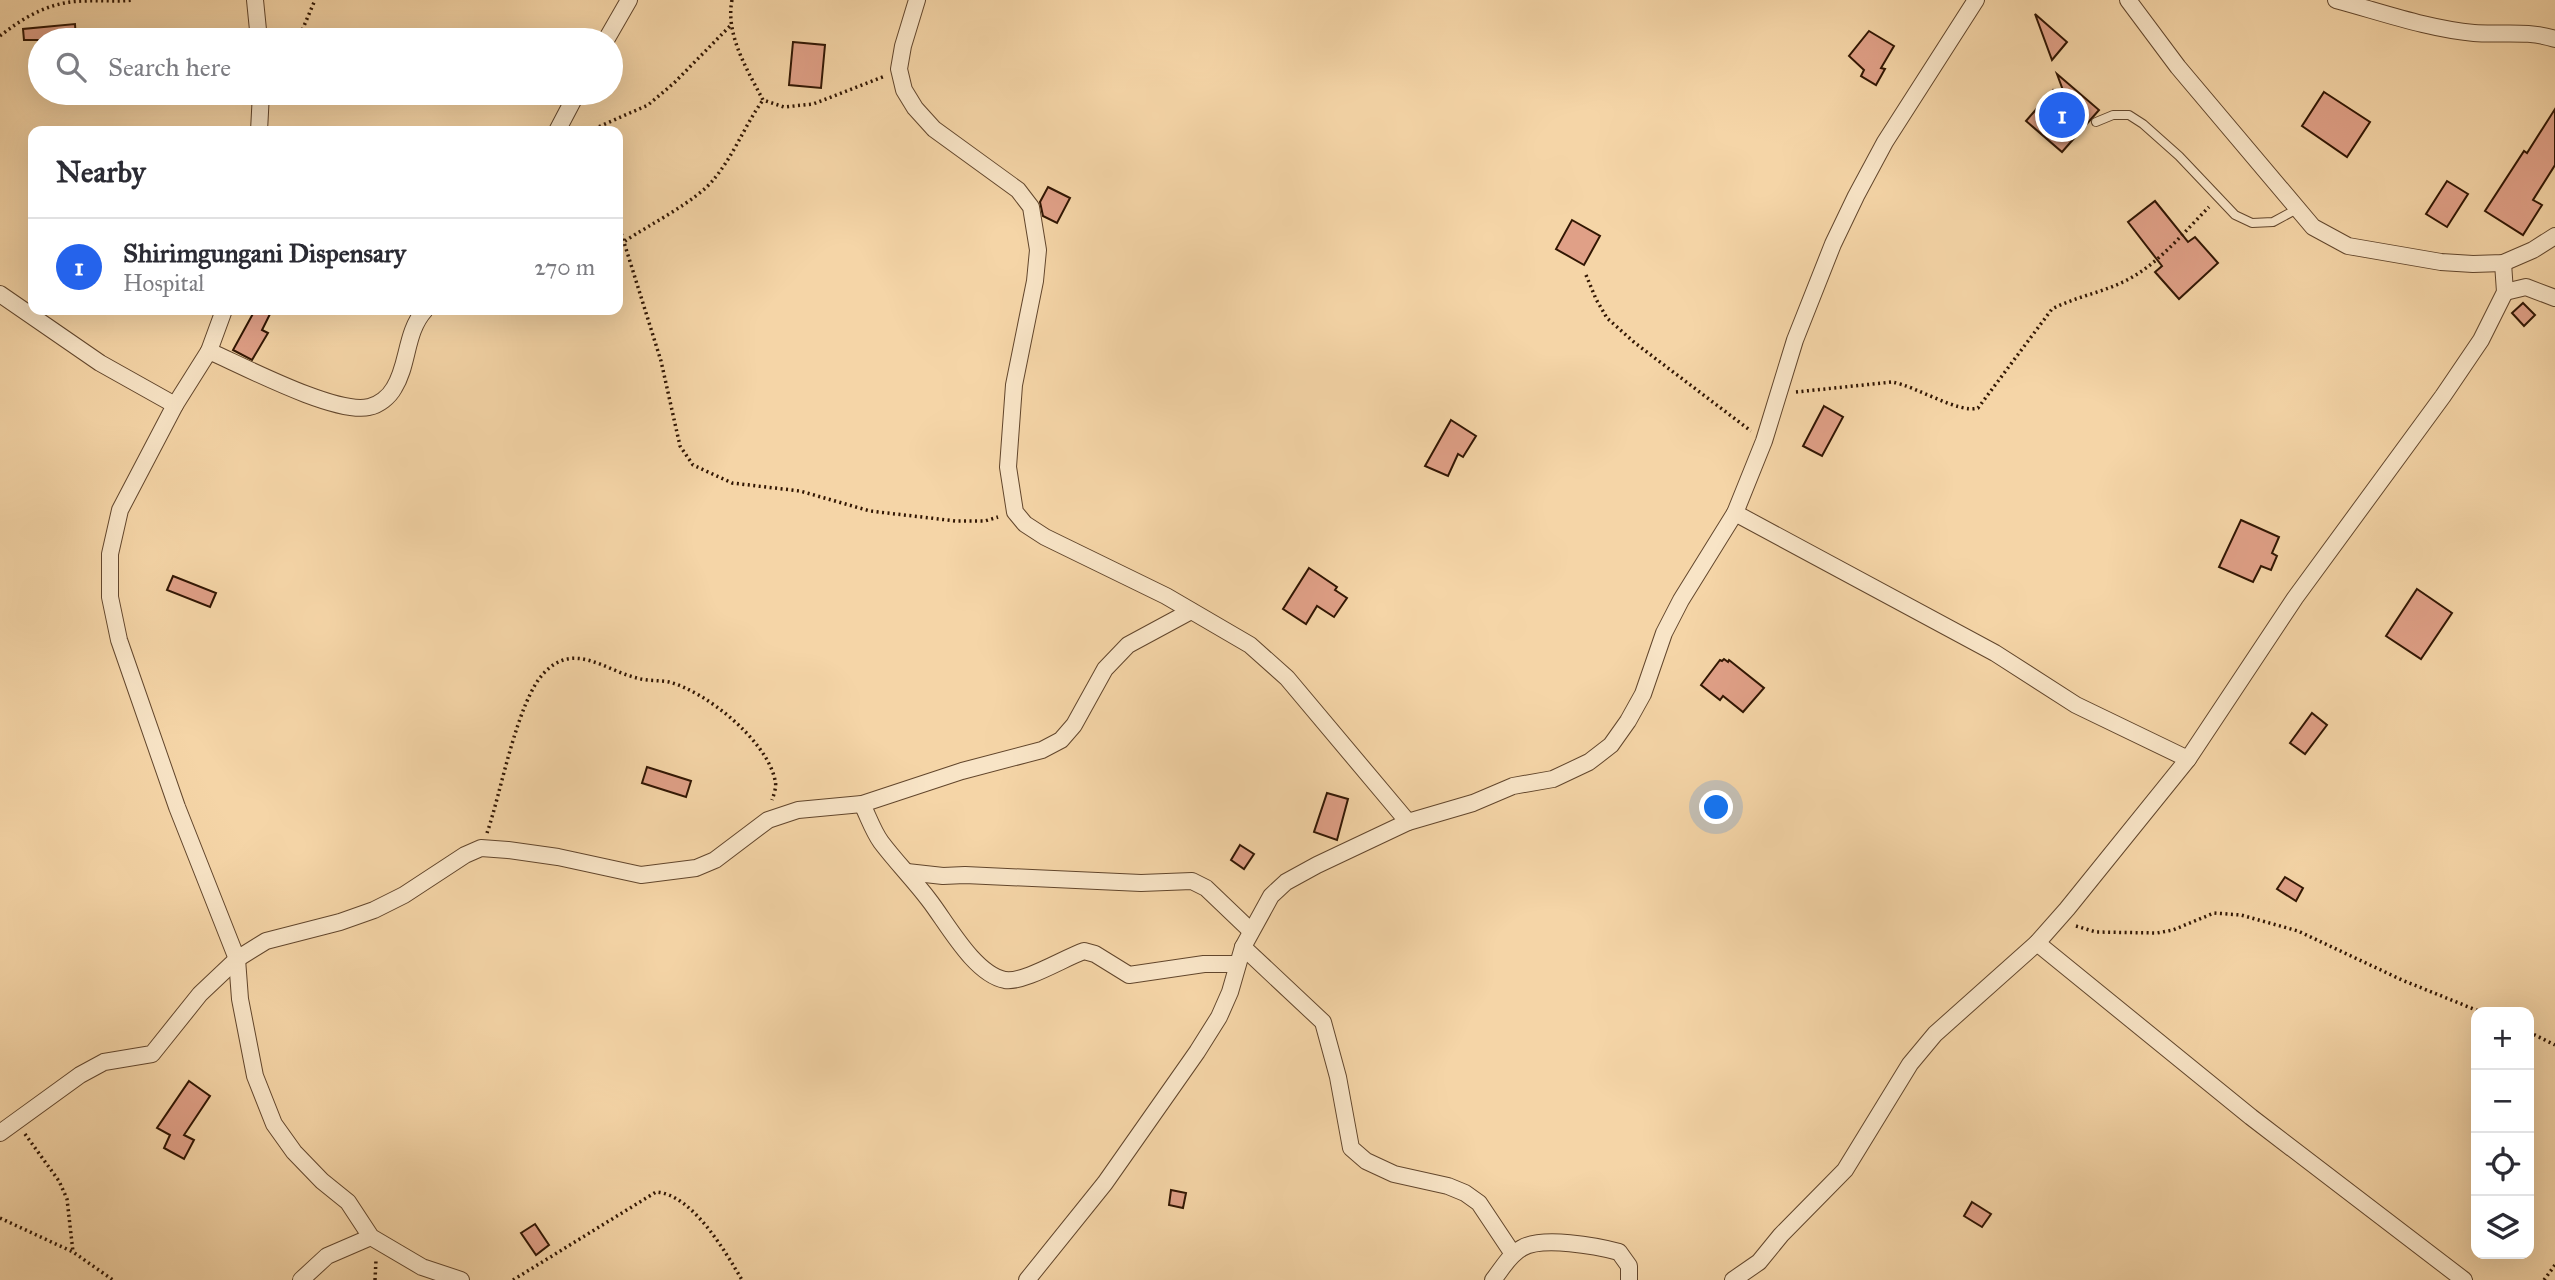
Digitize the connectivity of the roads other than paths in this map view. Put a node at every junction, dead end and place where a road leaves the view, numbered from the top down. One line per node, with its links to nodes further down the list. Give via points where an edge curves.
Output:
1 (255, 0): 7 (street)
2 (629, 0): 8 (street)
3 (917, 0): 28 (street, via 902,46 899,69 904,90 934,129 1018,190 1031,207 1038,250 1014,385 1008,467 1015,512 1045,537)
4 (1976, 0): 27 (street, via 1856,196 1795,340 1764,441)
5 (2128, 0): 15 (street)
6 (2336, 0): 9 (street, via 2442,28)
7 (258, 28)
8 (613, 28)
9 (2555, 39)
10 (260, 105): 13 (street)
11 (571, 105): 14 (street)
12 (2096, 122): 15 (lane, via 2129,115 2143,124 2235,215 2252,223 2273,222)
13 (259, 126)
14 (560, 126)
15 (2297, 209): 17 (street, via 2313,227 2348,246 2441,261)
16 (2555, 236): 17 (street)
17 (2502, 263): 18 (street)
18 (2505, 292): 20 (street, via 2526,287); 29 (street, via 2451,385 2295,598)
19 (0, 294): 21 (street)
20 (2555, 298)
21 (28, 313)
22 (30, 315): 26 (street, via 100,363)
23 (222, 315): 25 (street)
24 (420, 315): 25 (street, via 393,391 368,408 345,407 316,397)
25 (209, 351): 26 (street)
26 (175, 405): 36 (street, via 120,510 110,554 110,597 119,640 177,807)
27 (1735, 513): 29 (street, via 1995,653 2076,705); 31 (street, via 1681,600 1643,694 1611,745 1589,762 1553,779 1513,786)
28 (1191, 611): 30 (street, via 1128,645 1105,669 1061,740 1042,750); 31 (street, via 1250,645 1287,678)
29 (2188, 759): 34 (street)
30 (862, 804): 32 (street, via 880,840); 36 (street, via 798,810 768,820 715,860 696,868 641,875 558,857 481,848 374,910 266,941)
31 (1408, 822): 33 (street, via 1286,882 1271,896)
32 (907, 872): 33 (street, via 1141,883 1192,881 1206,888); 37 (street, via 979,965 1006,980 1022,978 1084,951 1129,975)
33 (1251, 931): 35 (street)
34 (2036, 943): 46 (street, via 1936,1034 1910,1064 1845,1170 1759,1262); 47 (street, via 2251,1117)
35 (1243, 947): 37 (street); 40 (street, via 1324,1022 1350,1148 1394,1174 1465,1193 1479,1203)
36 (237, 959): 38 (street, via 200,994 152,1054 104,1062); 39 (street, via 255,1076 274,1124 294,1152 348,1202)
37 (1237, 964): 43 (street, via 1219,1017 1197,1052 1105,1183)
38 (0, 1133)
39 (371, 1237): 41 (street, via 327,1256); 42 (street, via 422,1267)
40 (1513, 1254): 44 (street); 45 (street, via 1525,1245 1542,1243 1598,1246 1619,1252 1629,1266)
41 (301, 1280)
42 (461, 1280)
43 (1027, 1280)
44 (1493, 1280)
45 (1629, 1280)
46 (1733, 1280)
47 (2464, 1280)

